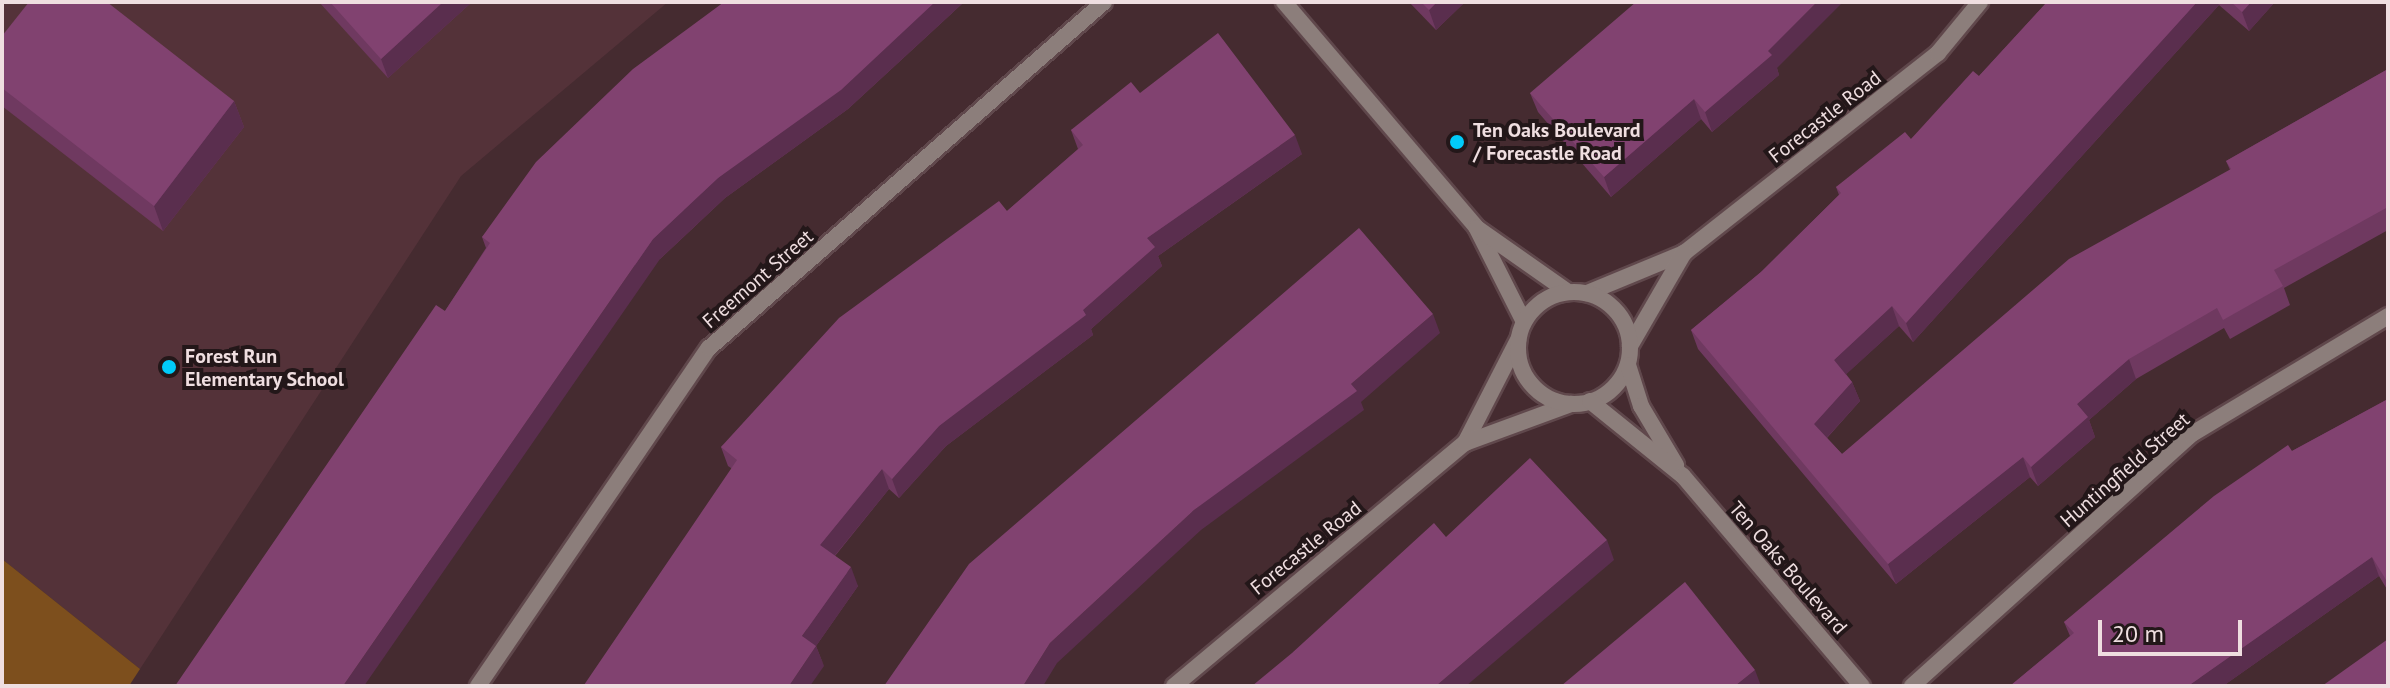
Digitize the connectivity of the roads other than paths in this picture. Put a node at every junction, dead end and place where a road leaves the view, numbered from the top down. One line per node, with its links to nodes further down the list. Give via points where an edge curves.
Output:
1 (1104, 2): 17 (street, Freemont Street, via 709,348)
2 (1284, 2): 4 (street)
3 (1980, 2): 5 (street, Forecastle Road, via 1938,53)
4 (1476, 227): 6 (street); 9 (street)
5 (1684, 253): 7 (street, Forecastle Road); 11 (street, Forecastle Road)
6 (1568, 292): 7 (street); 9 (street, via 1535,307)
7 (1587, 293): 11 (street, via 1617,313)
8 (2388, 316): 20 (street, Huntingfield Street, via 2192,434)
9 (1524, 322): 10 (street)
10 (1518, 340): 14 (street, via 1525,376 1553,400); 15 (street, Forecastle Road)
11 (1630, 346): 12 (street)
12 (1628, 365): 13 (street, via 1607,394); 16 (street, Ten Oaks Boulevard, via 1641,406)
13 (1590, 401): 14 (street); 16 (street, Ten Oaks Boulevard)
14 (1571, 404): 15 (street, Forecastle Road)
15 (1465, 443): 18 (street, Forecastle Road)
16 (1683, 476): 19 (street, Ten Oaks Boulevard)
17 (478, 686)
18 (1174, 686)
19 (1862, 686)
20 (1912, 686)

